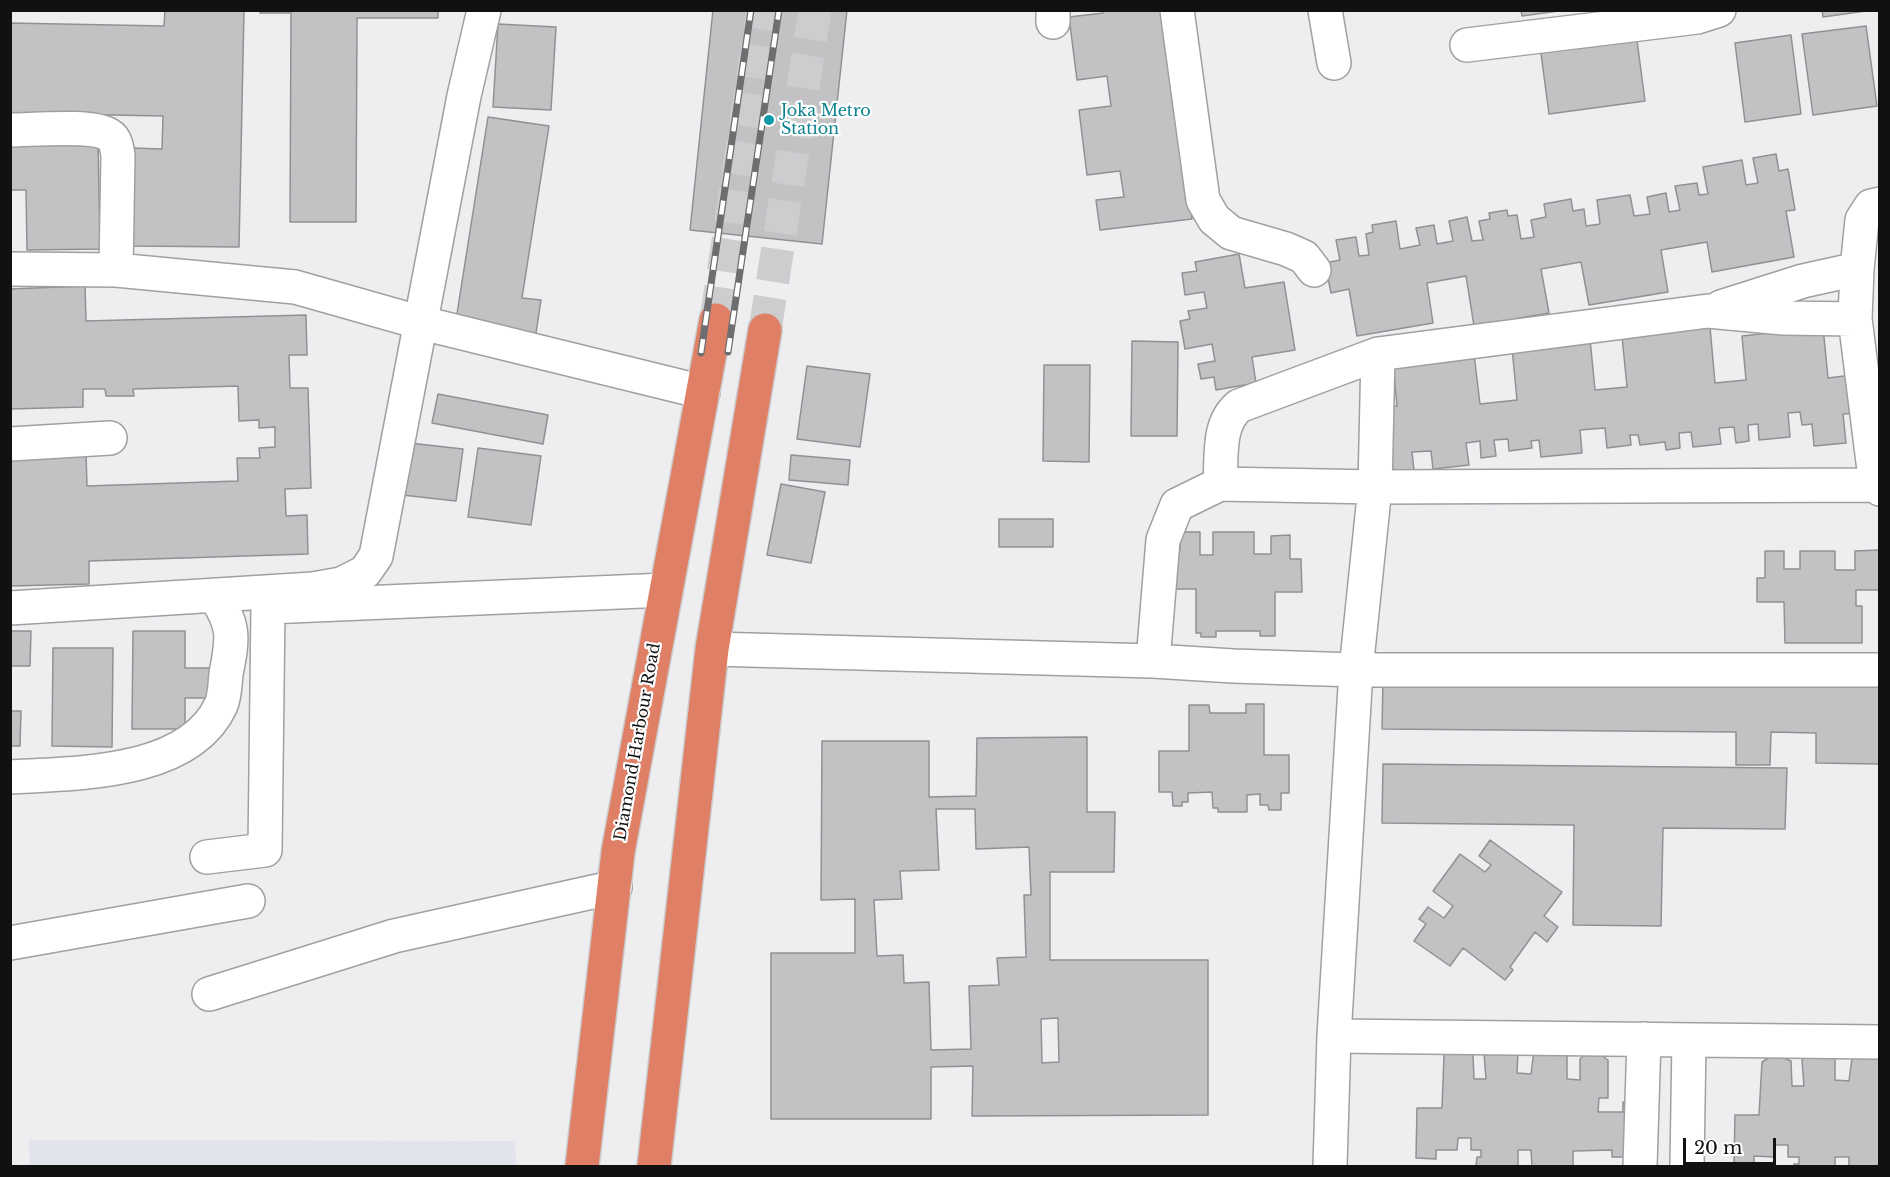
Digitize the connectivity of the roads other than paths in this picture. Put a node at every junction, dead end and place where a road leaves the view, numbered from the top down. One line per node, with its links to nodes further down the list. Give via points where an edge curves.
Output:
1 (484, 10): 16 (street)
2 (1177, 10): 12 (street, via 1203,200 1214,219 1231,234 1286,249 1304,257)
3 (1325, 10): 6 (street)
4 (1719, 10): 5 (street, via 1697,17)
5 (1467, 45)
6 (1334, 63)
7 (10, 130): 11 (street, via 91,129 110,135 118,156)
8 (1880, 204): 10 (street, via 1871,206 1862,220)
9 (10, 269): 11 (street)
10 (1857, 269): 13 (street, via 1803,281); 14 (street)
11 (116, 270): 16 (street, via 295,287)
12 (1314, 270)
13 (1708, 311): 14 (street); 18 (street)
14 (1855, 319): 24 (street)
15 (716, 320): 19 (highway, Diamond Harbour Road)
16 (422, 323): 19 (street); 26 (street, via 376,556 365,572 341,584 313,590)
17 (765, 330): 28 (highway)
18 (1378, 354): 22 (street, via 1239,406 1230,413 1224,425); 23 (street)
19 (703, 392): 25 (highway, Diamond Harbour Road)
20 (110, 438): 21 (street)
21 (10, 444)
22 (1220, 484): 23 (street); 29 (street, via 1177,505 1163,540)
23 (1375, 487): 24 (street); 30 (street)
24 (1878, 487)
25 (666, 590): 33 (street, via 268,607 265,850); 34 (highway, Diamond Harbour Road)
26 (215, 596): 27 (street); 32 (street, via 227,614 231,645 221,704 201,733 162,757 92,772)
27 (10, 608)
28 (712, 649): 29 (street); 43 (highway)
29 (1153, 661): 30 (street)
30 (1356, 670): 31 (street); 38 (street)
31 (1880, 670)
32 (10, 777)
33 (207, 857)
34 (615, 887): 37 (street, via 394,936); 42 (highway, Diamond Harbour Road)
35 (248, 901): 36 (street)
36 (10, 943)
37 (209, 994)
38 (1334, 1036): 39 (street); 44 (street)
39 (1644, 1039): 40 (street); 45 (street)
40 (1689, 1040): 41 (street); 46 (street)
41 (1880, 1042)
42 (582, 1167)
43 (654, 1167)
44 (1330, 1167)
45 (1640, 1167)
46 (1687, 1167)

